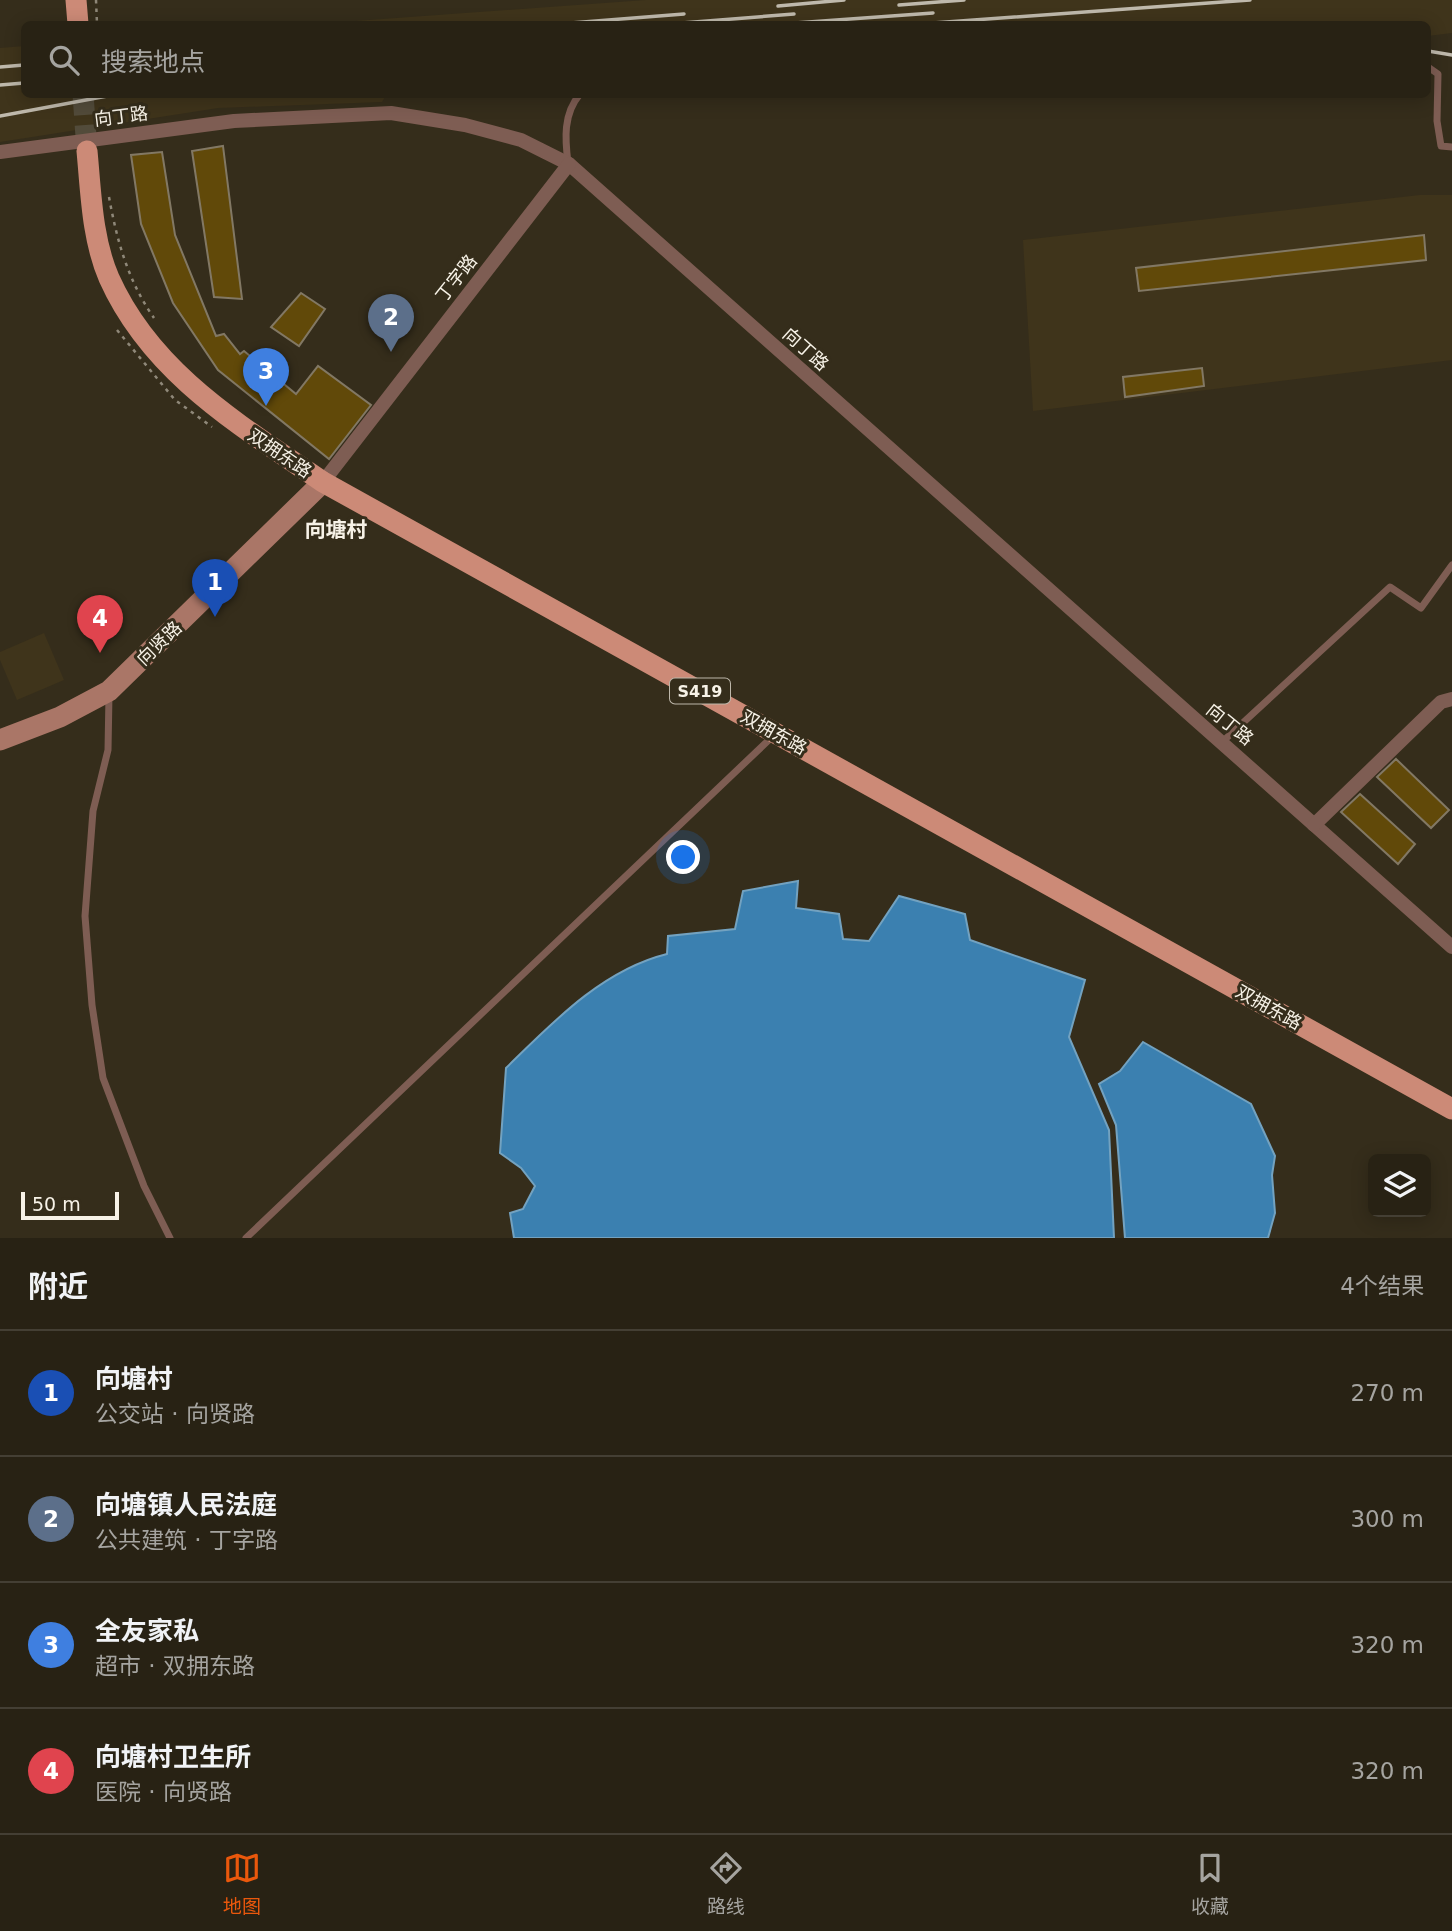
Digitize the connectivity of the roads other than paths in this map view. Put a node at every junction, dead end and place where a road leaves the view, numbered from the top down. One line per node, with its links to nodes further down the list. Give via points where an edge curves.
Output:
1 (76, 0): 2 (main road)
2 (78, 21)
3 (1431, 69): 5 (lane, via 1438,74 1441,145)
4 (578, 98): 8 (lane, via 568,116)
5 (1452, 147)
6 (0, 152): 8 (street, 向丁路, via 234,121 391,113 466,124 521,139)
7 (87, 152): 9 (main road, 双拥东路 / S419, via 94,221 109,277 137,327 177,376)
8 (569, 164): 9 (street, 丁字路); 15 (street, 向丁路)
9 (323, 482): 11 (street, 向贤路); 13 (main road, 双拥东路 / S419)
10 (1452, 565): 15 (lane, via 1421,608 1390,587)
11 (109, 691): 14 (street, 向贤路, via 60,717); 19 (lane, via 108,750 93,811 85,916 92,1005 103,1078 144,1186)
12 (1452, 699): 16 (street, via 1441,702)
13 (776, 733): 18 (main road, 双拥东路 / S419); 20 (lane)
14 (0, 740)
15 (1221, 743): 16 (street, 向丁路)
16 (1314, 825): 17 (street, 向丁路)
17 (1452, 947)
18 (1452, 1109)
19 (170, 1238)
20 (246, 1238)

